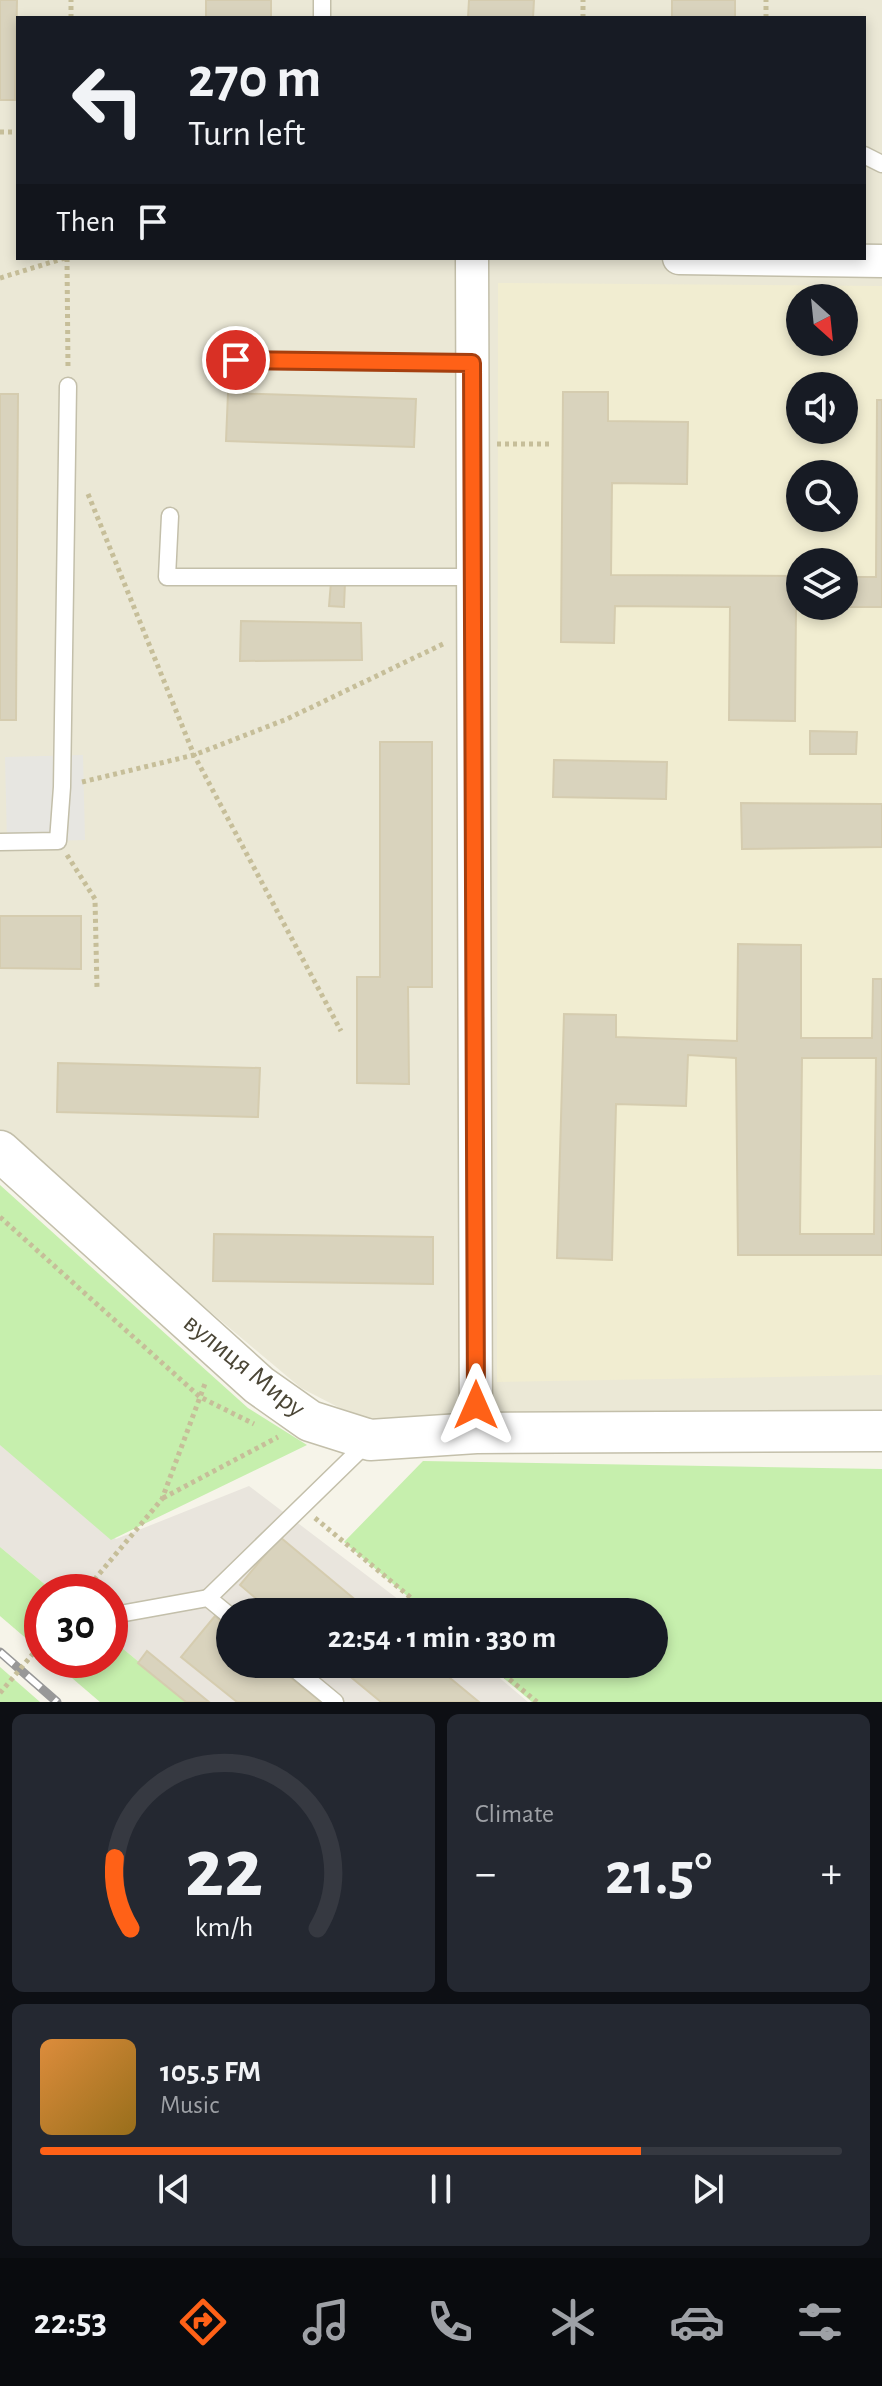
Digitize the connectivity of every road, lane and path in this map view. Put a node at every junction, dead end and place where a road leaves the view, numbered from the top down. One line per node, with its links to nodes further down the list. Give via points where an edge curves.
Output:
1 (59, 260): 6 (path)
2 (66, 260): 9 (path)
3 (472, 260): 8 (street)
4 (814, 260): 5 (street)
5 (882, 261)
6 (0, 278)
7 (236, 360): 8 (lane)
8 (472, 363): 11 (street)
9 (68, 386): 17 (lane)
10 (551, 444): 11 (path)
11 (473, 446): 14 (street)
12 (86, 489): 16 (path)
13 (170, 516): 14 (lane, via 167,577)
14 (473, 577): 15 (street)
15 (473, 629): 16 (path, via 287,719); 28 (street)
16 (194, 755): 17 (path); 21 (path)
17 (62, 787): 18 (lane)
18 (58, 841): 19 (lane); 20 (path, via 95,899)
19 (0, 842)
20 (97, 988)
21 (341, 1031)
22 (0, 1151): 24 (street, вулиця Миру)
23 (0, 1217): 25 (path)
24 (218, 1348): 25 (path); 26 (street, вулиця Миру, via 259,1385)
25 (200, 1397): 26 (path); 30 (path)
26 (295, 1429): 29 (street, вулиця Миру); 30 (path)
27 (882, 1431): 28 (street, вулиця Миру)
28 (476, 1433): 29 (street, вулиця Миру)
29 (370, 1440): 31 (lane)
30 (162, 1499): 32 (path)
31 (301, 1507): 33 (lane); 34 (path)
32 (99, 1574)
33 (208, 1598): 35 (lane); 36 (lane)
34 (411, 1598)
35 (216, 1605)
36 (128, 1612)
37 (24, 1664): 40 (path, bridge)
38 (306, 1678): 41 (lane)
39 (508, 1678): 42 (path)
40 (0, 1693)
41 (335, 1702)
42 (537, 1702)

